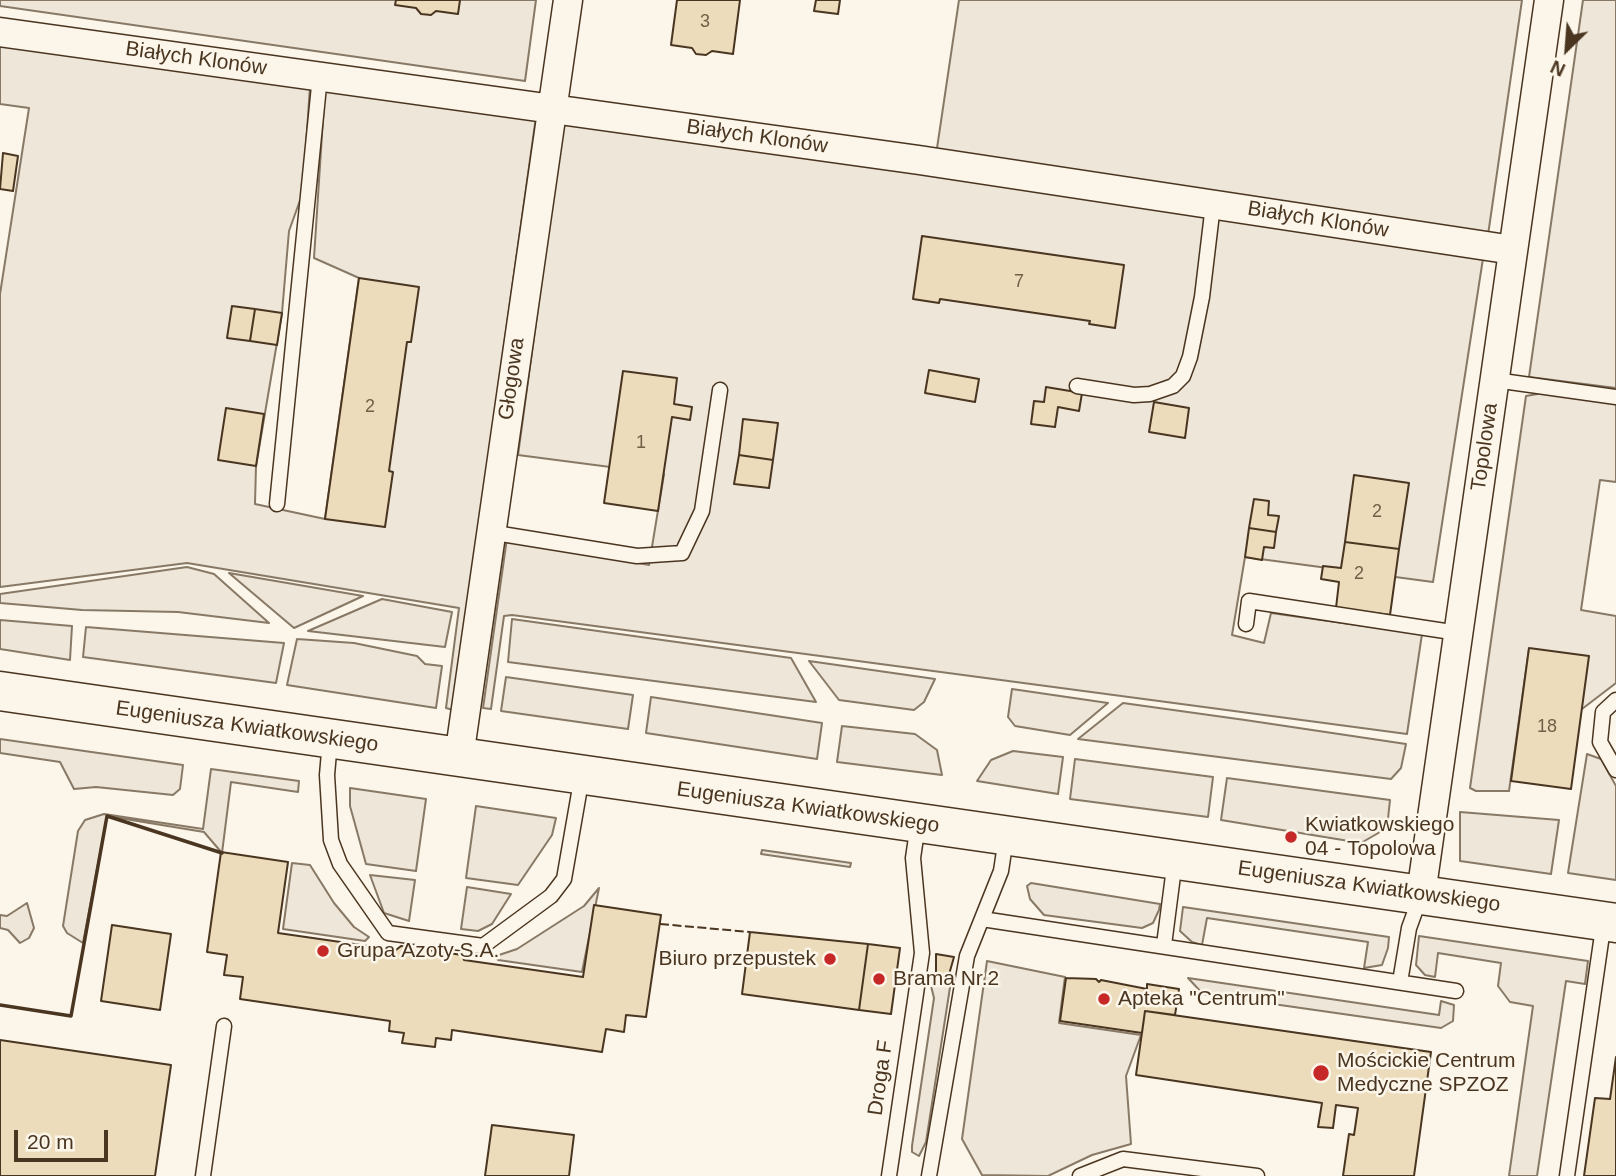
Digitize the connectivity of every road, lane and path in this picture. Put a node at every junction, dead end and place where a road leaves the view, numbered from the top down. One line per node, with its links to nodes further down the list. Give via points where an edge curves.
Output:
1 (568, 0): 5 (street, Głogowa)
2 (1549, 0): 7 (street, Topolowa)
3 (0, 32): 4 (street, Białych Klonów)
4 (320, 76): 5 (street, Białych Klonów); 12 (lane)
5 (552, 108): 6 (street, Białych Klonów); 13 (street, Głogowa)
6 (1213, 205): 7 (street, Białych Klonów); 9 (lane, via 1202,297 1183,376 1172,386 1150,394)
7 (1513, 250): 8 (street, Topolowa)
8 (1495, 380): 11 (lane); 15 (street, Topolowa)
9 (1077, 386)
10 (720, 390): 13 (lane, via 702,511 682,553 637,556)
11 (1616, 397)
12 (277, 503)
13 (489, 532): 19 (street, Głogowa)
14 (1245, 624): 15 (lane, via 1249,601)
15 (1458, 633): 25 (street, Topolowa)
16 (0, 691): 18 (main road, Eugeniusza Kwiatkowskiego)
17 (1616, 699): 20 (lane, via 1603,712 1600,742)
18 (330, 739): 19 (main road, Eugeniusza Kwiatkowskiego); 21 (lane, via 331,841 340,864 388,933 483,946 551,895 564,879)
19 (459, 757): 21 (main road, Eugeniusza Kwiatkowskiego)
20 (1616, 770)
21 (582, 775): 22 (main road, Eugeniusza Kwiatkowskiego)
22 (918, 824): 23 (main road, Eugeniusza Kwiatkowskiego); 33 (lane, Droga F, via 913,858 922,953)
23 (1006, 838): 24 (main road, Eugeniusza Kwiatkowskiego); 26 (lane, via 1001,871)
24 (1175, 859): 25 (main road, Eugeniusza Kwiatkowskiego); 28 (lane)
25 (1421, 894): 27 (main road, Eugeniusza Kwiatkowskiego); 29 (lane)
26 (982, 919): 28 (lane); 34 (lane, via 967,956)
27 (1610, 922): 37 (lane)
28 (1164, 945): 29 (lane)
29 (1399, 982): 30 (lane)
30 (1456, 991)
31 (224, 1026): 32 (lane)
32 (203, 1176)
33 (889, 1176)
34 (929, 1176)
35 (1080, 1176): 36 (lane, via 1123,1159)
36 (1257, 1176)
37 (1567, 1176)

